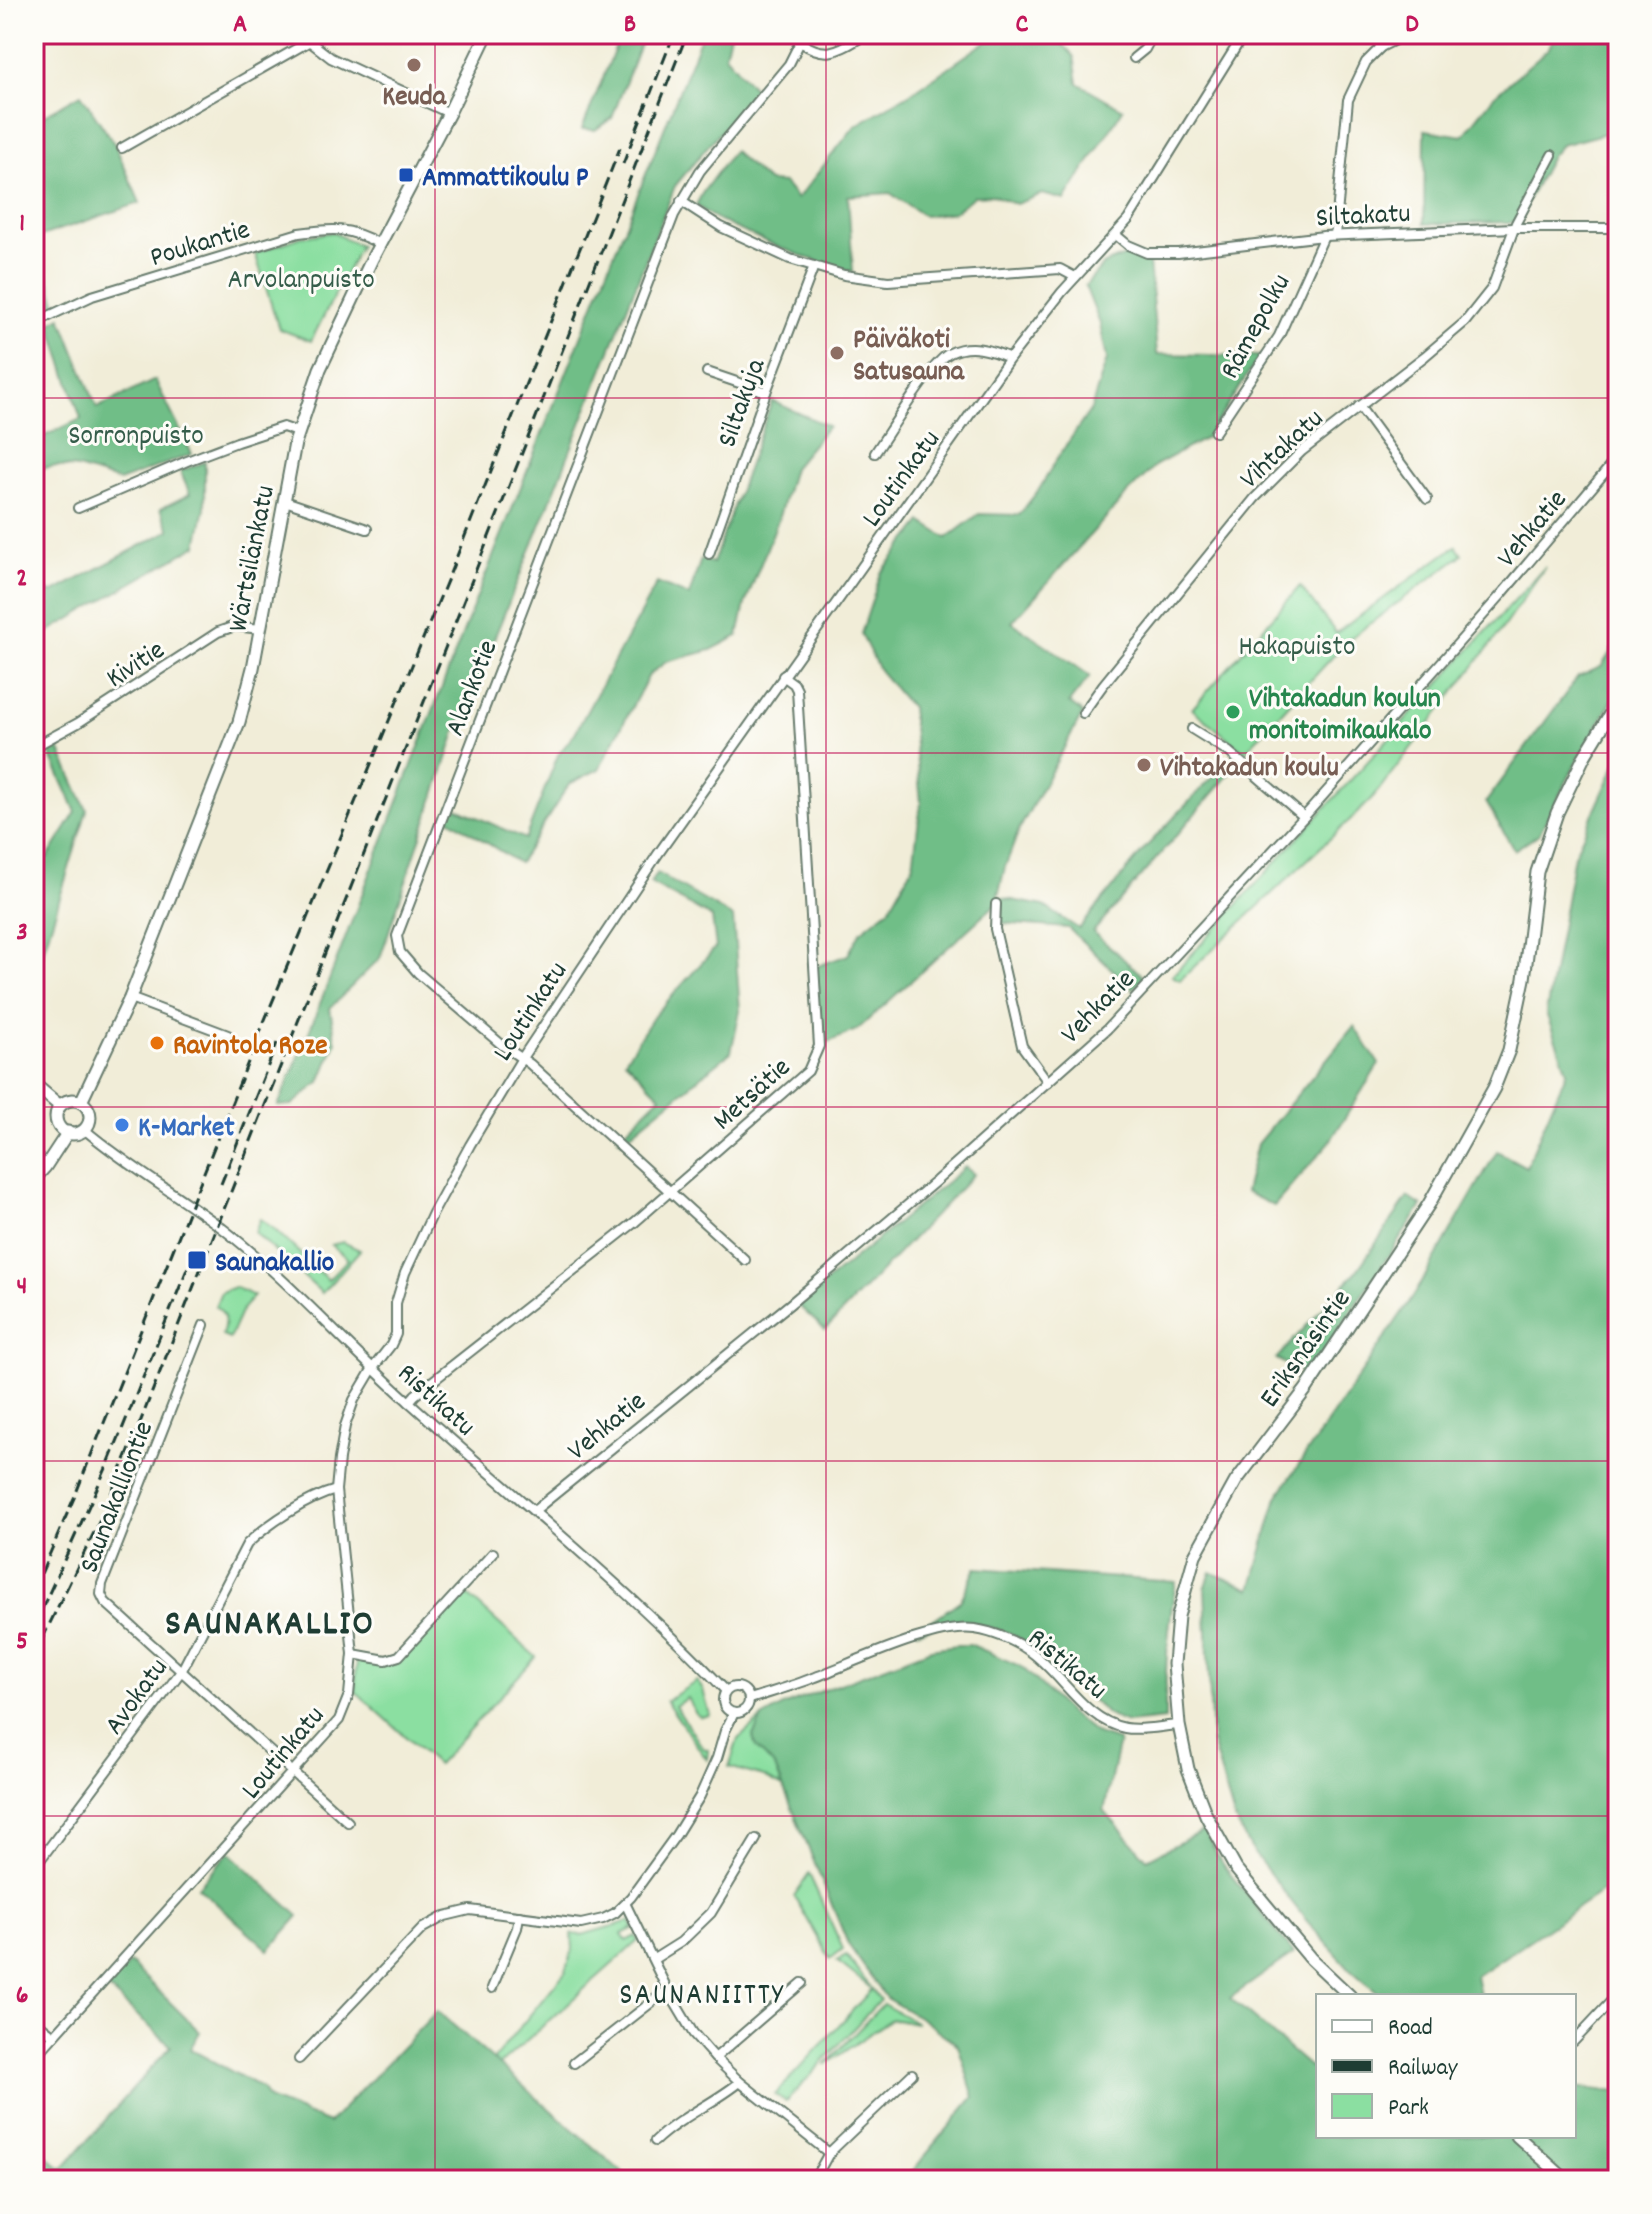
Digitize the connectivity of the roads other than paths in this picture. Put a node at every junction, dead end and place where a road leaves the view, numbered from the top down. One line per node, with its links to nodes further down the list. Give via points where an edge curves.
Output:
1 (300, 34): 9 (street)
2 (487, 34): 12 (street, Wärtsilänkatu)
3 (867, 34): 8 (street, via 825,53)
4 (1153, 34): 11 (street)
5 (1244, 34): 18 (street, Loutinkatu)
6 (1372, 34): 10 (street)
7 (1407, 34): 10 (street)
8 (802, 38): 15 (street, Alankotie, via 789,64)
9 (310, 41): 12 (street, via 346,66); 13 (street)
10 (1381, 47): 19 (street, via 1366,62 1348,100)
11 (1134, 58)
12 (449, 113): 21 (street, Wärtsilänkatu)
13 (122, 148)
14 (1552, 155): 16 (street, Vihtakatu)
15 (681, 201): 22 (street, via 721,227); 48 (street, Alankotie, via 397,936 400,952 418,973)
16 (1514, 228): 17 (street, Siltakatu); 19 (street, Siltakatu); 28 (street, Vihtakatu, via 1492,288 1465,322)
17 (1618, 228)
18 (1116, 235): 20 (street, Siltakatu, via 1147,253); 23 (street, Loutinkatu)
19 (1335, 235): 20 (street, Siltakatu)
20 (1324, 236): 30 (street, Rämepolku, via 1279,336)
21 (380, 244): 24 (street, Poukantie, via 333,228 299,233 92,296); 29 (street, Wärtsilänkatu, via 320,369)
22 (814, 266): 23 (street, via 881,281 1060,269); 27 (street, Siltakuja)
23 (1075, 277): 25 (street, Loutinkatu)
24 (34, 323)
25 (1010, 358): 31 (street, via 990,349 950,353 925,379); 39 (street, Loutinkatu)
26 (707, 372): 27 (street)
27 (766, 392): 37 (street, Siltakuja)
28 (1359, 406): 33 (street); 41 (street, Vihtakatu, via 1302,451 1255,498)
29 (298, 432): 34 (street, Wärtsilänkatu); 35 (street, via 283,427 237,442)
30 (1215, 432)
31 (875, 453)
32 (1618, 457): 44 (street, Vehkatie)
33 (1427, 499)
34 (285, 501): 36 (street); 38 (street, Wärtsilänkatu)
35 (78, 508)
36 (367, 529)
37 (709, 554)
38 (260, 629): 43 (street, Kivitie, via 235,626 218,632); 46 (street, Wärtsilänkatu, via 239,722)
39 (783, 676): 48 (street, Loutinkatu); 56 (street, Metsätie, via 797,690 819,1046 808,1071)
40 (1618, 701): 69 (street, Eriksnäsintie, via 1557,813 1537,872 1524,979 1509,1050 1494,1088 1429,1204 1307,1388 1236,1481 1195,1555 1178,1616 1174,1664)
41 (1083, 713)
42 (1192, 729): 44 (street, via 1229,752)
43 (34, 747)
44 (1304, 817): 49 (street, Vehkatie, via 1107,1029)
45 (996, 904): 49 (street, via 995,929 1022,1046)
46 (130, 998): 47 (street); 51 (street, Wärtsilänkatu)
47 (228, 1035)
48 (522, 1058): 56 (street, Alankotie); 59 (street, Loutinkatu, via 408,1264 396,1303 396,1334)
49 (1048, 1082): 62 (street, Vehkatie, via 790,1304)
50 (34, 1084): 52 (street)
51 (81, 1102): 52 (street); 53 (street, via 90,1118)
52 (60, 1106): 54 (street, via 57,1121)
53 (84, 1129): 54 (street); 59 (street, Ristikatu, via 222,1229)
54 (68, 1132): 55 (street)
55 (34, 1179)
56 (670, 1191): 57 (street, Alankotie); 60 (street, Metsätie)
57 (745, 1260)
58 (204, 1325): 65 (street, Saunakalliontie, via 101,1594)
59 (373, 1368): 60 (street, Ristikatu); 61 (street, Loutinkatu, via 345,1426)
60 (409, 1402): 62 (street, Ristikatu)
61 (336, 1490): 64 (street, Loutinkatu); 65 (street, Avokatu, via 314,1498 247,1544)
62 (534, 1511): 66 (street, Ristikatu)
63 (493, 1553): 64 (street, via 399,1656 386,1660)
64 (353, 1654): 70 (street, Loutinkatu, via 349,1695 339,1720)
65 (182, 1670): 70 (street, Saunakalliontie); 73 (street, Avokatu)
66 (726, 1691): 67 (street, via 740,1687); 68 (street, via 723,1703)
67 (750, 1699): 68 (street, via 744,1711); 69 (street, Ristikatu, via 926,1635 975,1629 1033,1653 1106,1722 1128,1729)
68 (734, 1713): 74 (street, via 700,1796)
69 (1179, 1725): 80 (street, Eriksnäsintie, via 1197,1796 1236,1869 1311,1959)
70 (294, 1773): 71 (street, Saunakalliontie); 83 (street, Loutinkatu)
71 (348, 1822)
72 (756, 1839): 76 (street, via 711,1913)
73 (34, 1868)
74 (626, 1905): 75 (street, via 581,1924); 76 (street)
75 (519, 1916): 78 (street); 87 (street, via 470,1910 436,1919)
76 (654, 1959): 79 (street)
77 (802, 1983): 86 (street)
78 (492, 1988)
79 (668, 1991): 86 (street); 88 (street)
80 (1348, 1994)
81 (1618, 1994): 84 (street)
82 (34, 2020): 83 (street)
83 (54, 2036): 85 (street, Loutinkatu)
84 (1576, 2039)
85 (34, 2058)
86 (715, 2058): 90 (street)
87 (299, 2059)
88 (574, 2063)
89 (912, 2074): 93 (street)
90 (740, 2082): 92 (street); 93 (street)
91 (1519, 2138): 95 (street)
92 (655, 2141)
93 (829, 2153): 94 (street)
94 (814, 2180)
95 (1566, 2180)

